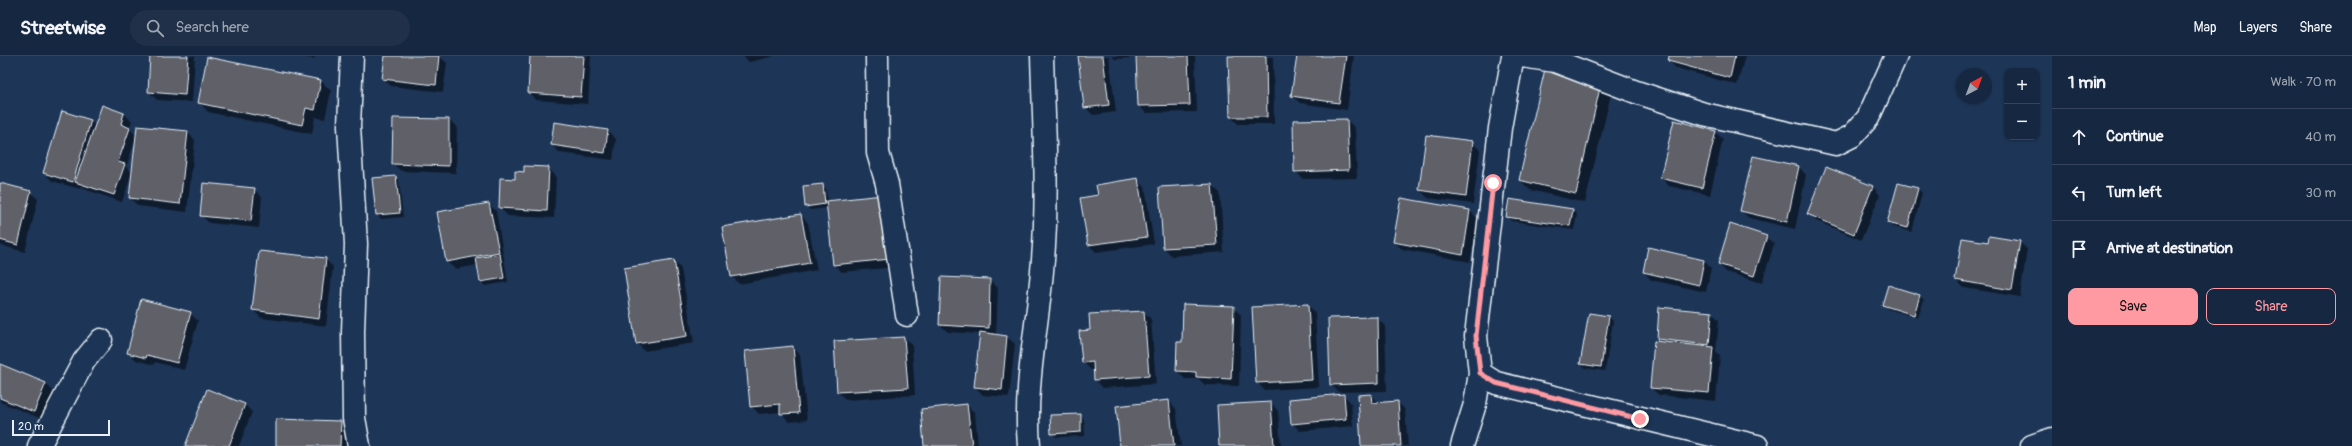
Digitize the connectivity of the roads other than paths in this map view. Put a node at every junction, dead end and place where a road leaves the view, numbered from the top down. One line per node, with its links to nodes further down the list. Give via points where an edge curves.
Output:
1 (352, 56): 12 (street, via 349,126 356,244 354,418)
2 (877, 56): 7 (street, via 878,153 887,184)
3 (1042, 56): 13 (street, via 1046,177 1042,270 1027,416)
4 (1513, 56): 9 (street, via 1500,128 1476,336)
5 (1522, 56): 6 (street, via 1555,61 1636,92 1704,114 1836,144 1852,136 1868,118)
6 (1896, 56)
7 (907, 315)
8 (101, 340): 11 (street, via 84,361)
9 (1480, 373): 14 (street, via 1475,404); 15 (street, via 1496,383)
10 (2052, 439): 16 (street)
11 (39, 446)
12 (359, 446)
13 (1029, 446)
14 (1462, 446)
15 (1757, 446)
16 (2032, 446)

